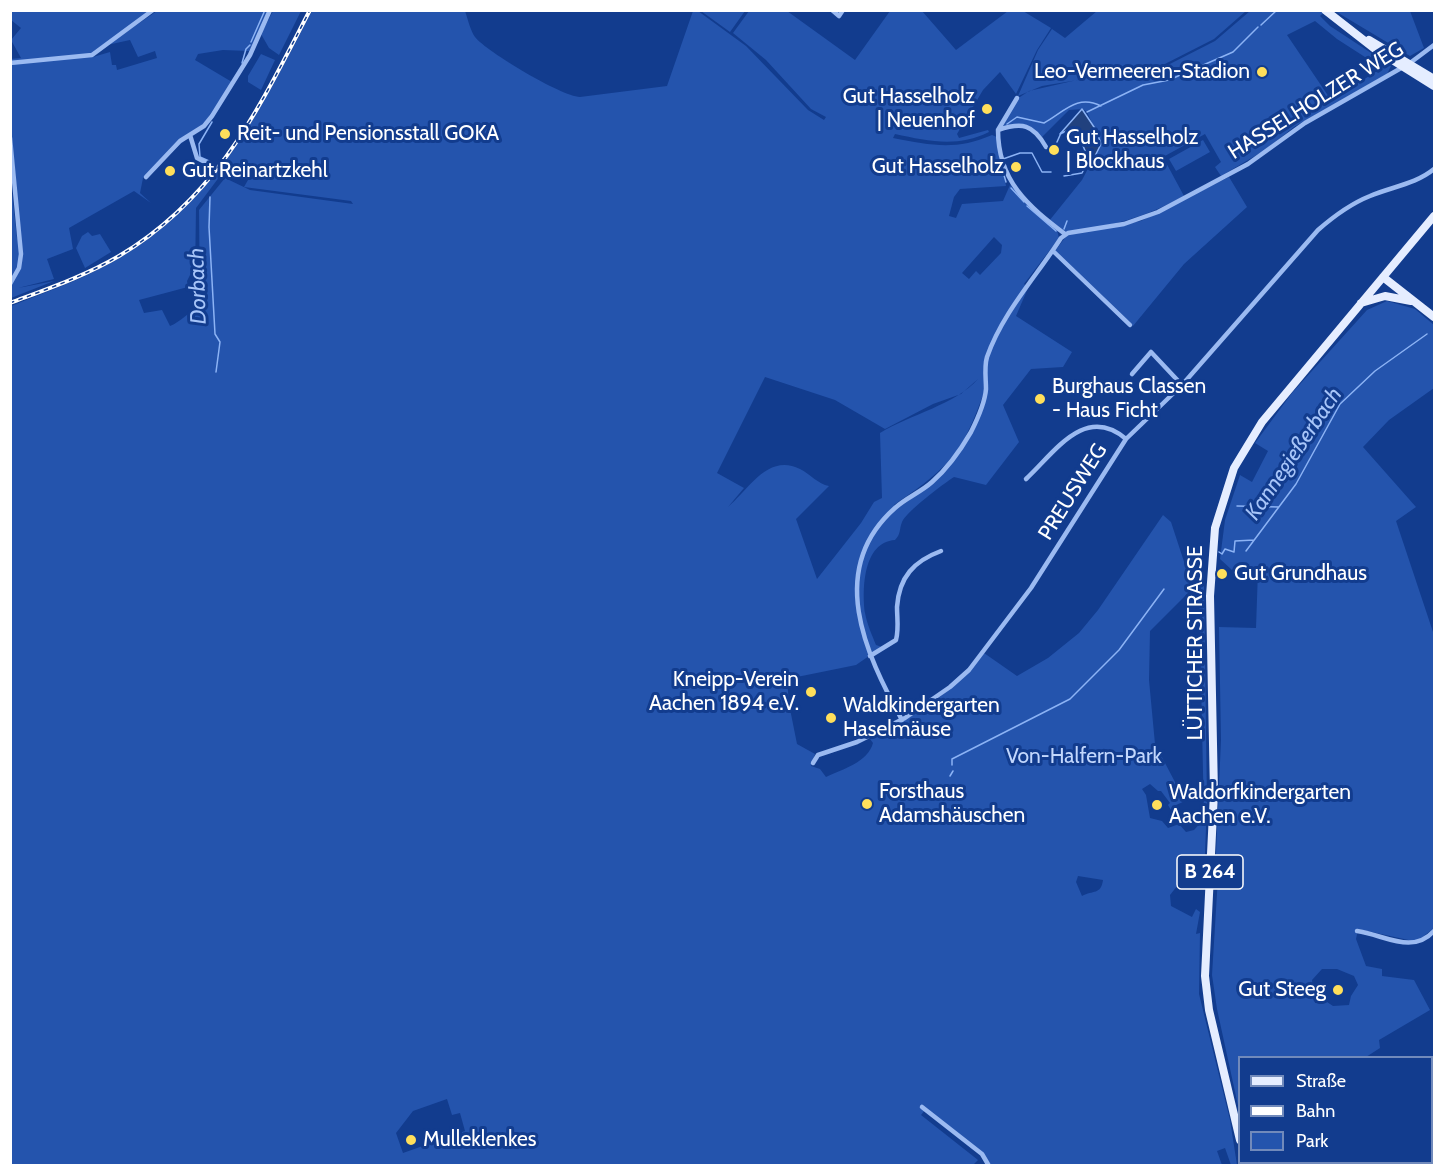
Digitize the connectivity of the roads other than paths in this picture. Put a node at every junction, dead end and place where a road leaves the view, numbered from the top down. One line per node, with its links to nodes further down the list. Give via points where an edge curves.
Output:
1 (153, 10): 7 (street, via 92,55)
2 (270, 10): 13 (street, via 250,55 220,106 208,122)
3 (832, 10): 4 (street, via 839,16)
4 (843, 10)
5 (1325, 10): 8 (main road)
6 (1434, 45): 8 (street, HASSELHOLZER WEG)
7 (10, 63)
8 (1407, 65): 9 (main road); 10 (main road); 20 (street, HASSELHOLZER WEG, via 1305,123 1248,164 1158,212 1124,224)
9 (1434, 79)
10 (1434, 86)
11 (1017, 98): 12 (street)
12 (998, 130): 15 (street, via 1025,125); 20 (street, via 1005,169 1012,184 1040,215)
13 (190, 135): 16 (street, via 197,158); 18 (street)
14 (10, 138): 23 (street, via 21,254)
15 (1046, 147)
16 (213, 166)
17 (1434, 169): 29 (street, PREUSWEG, via 1407,184 1369,196 1332,218)
18 (146, 177)
19 (1434, 216): 22 (main road, LÜTTICHER STRASSE / B 264)
20 (1065, 234): 21 (street)
21 (1053, 251): 27 (street); 33 (street, via 1006,316 987,359 985,392 973,428 958,455 932,483 896,507 878,526 862,553 858,599)
22 (1383, 277): 24 (main road, LÜTTICHER STRASSE / B 264); 25 (main road)
23 (10, 284)
24 (1360, 303): 25 (main road, via 1396,296); 39 (main road, LÜTTICHER STRASSE / B 264, via 1250,440 1225,490 1212,542 1214,793 1205,976 1211,1021)
25 (1418, 304): 26 (main road)
26 (1434, 317)
27 (1130, 325)
28 (1132, 374): 29 (street, via 1151,352)
29 (1182, 385): 30 (street, PREUSWEG)
30 (1126, 439): 31 (street, via 1106,427 1078,430); 34 (street, PREUSWEG, via 1031,588 969,670)
31 (1026, 479)
32 (941, 551): 33 (street, via 919,561 905,577 899,593 896,640)
33 (870, 656): 34 (street)
34 (902, 720): 35 (street, PREUSWEG, via 818,755)
35 (813, 763)
36 (1357, 931): 37 (street, via 1412,944 1425,940)
37 (1434, 931)
38 (922, 1107): 40 (street, via 982,1154)
39 (1238, 1136)
40 (990, 1166)

